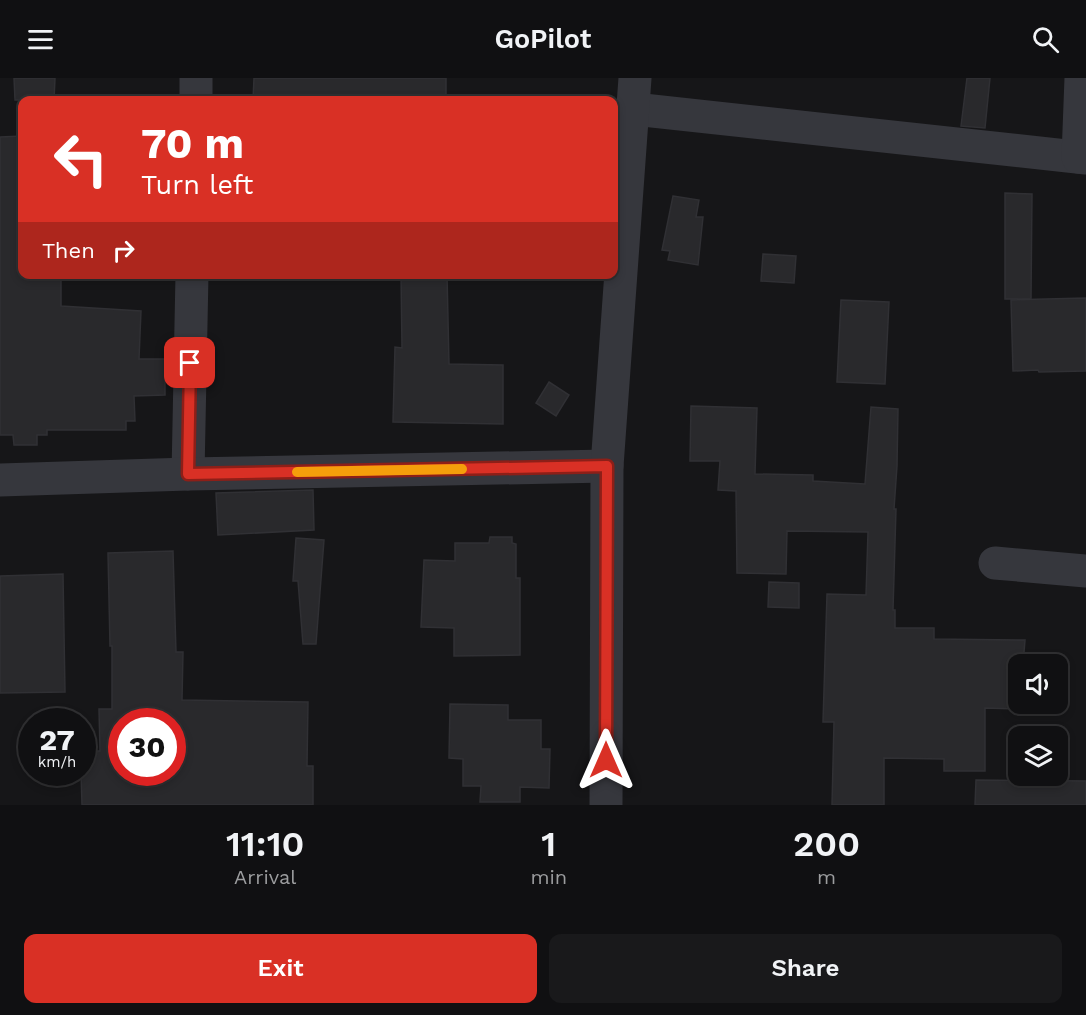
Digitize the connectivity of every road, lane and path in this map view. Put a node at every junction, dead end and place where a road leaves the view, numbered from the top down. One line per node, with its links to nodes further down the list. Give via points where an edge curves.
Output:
1 (196, 78): 4 (street)
2 (1081, 78): 5 (street)
3 (635, 93): 5 (street); 7 (street)
4 (196, 96)
5 (1082, 157)
6 (192, 279): 8 (street)
7 (607, 466): 8 (street); 12 (street)
8 (188, 474): 9 (street)
9 (0, 480)
10 (995, 563): 11 (street)
11 (1086, 571)
12 (606, 805)

